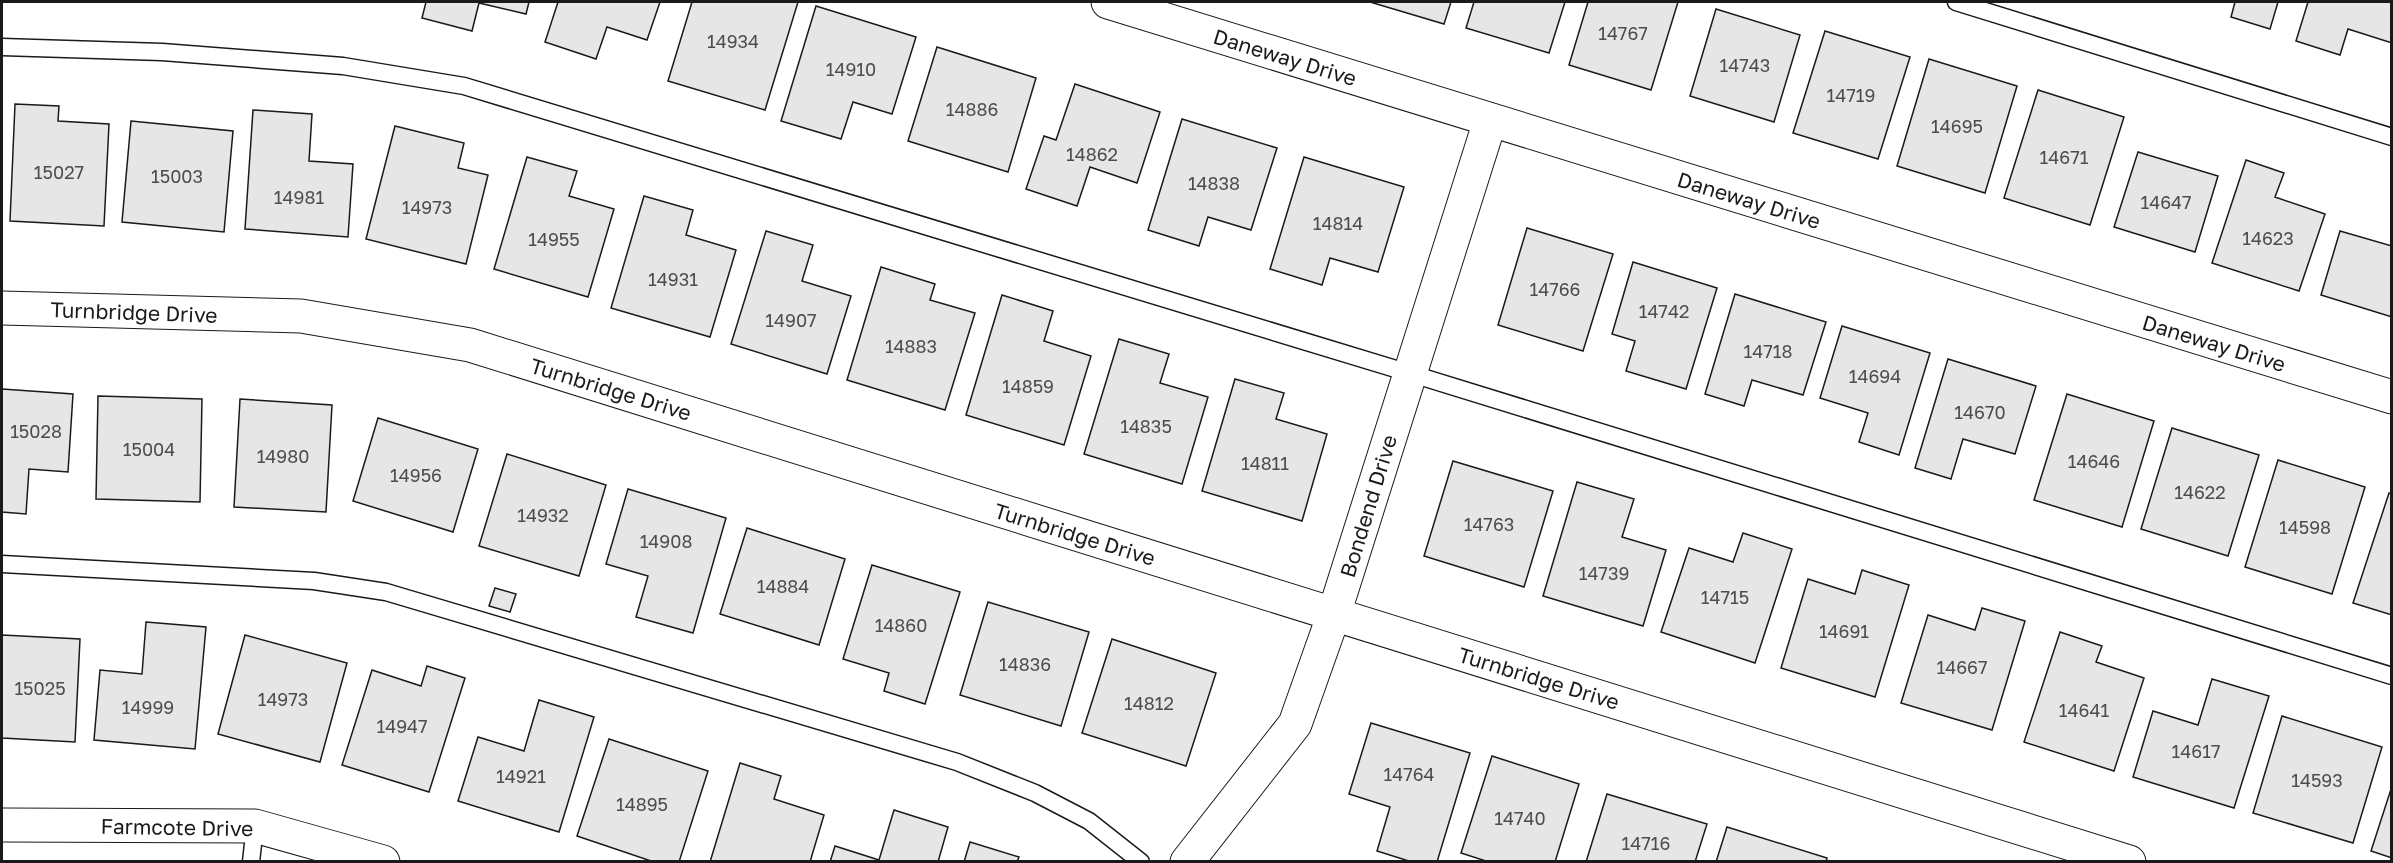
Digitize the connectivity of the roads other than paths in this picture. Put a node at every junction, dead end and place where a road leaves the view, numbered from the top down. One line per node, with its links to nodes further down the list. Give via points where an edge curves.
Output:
1 (1108, 2): 3 (street, Daneway Drive)
2 (1956, 2): 6 (lane)
3 (1167, 10): 5 (street, Daneway Drive)
4 (2, 47): 8 (lane, via 162,52 343,66 464,86)
5 (1490, 121): 8 (street, Bondend Drive); 9 (street, Daneway Drive)
6 (2391, 137)
7 (2, 308): 11 (street, Turnbridge Drive, via 301,316 470,345)
8 (1409, 373): 11 (street, Bondend Drive); 12 (lane)
9 (2391, 397)
10 (2, 564): 17 (lane, via 314,581 386,592 957,762 1035,793 1089,821)
11 (1334, 614): 18 (street, Bondend Drive, via 1295,724); 19 (street, Turnbridge Drive)
12 (2391, 676)
13 (2, 825): 14 (street, Farmcote Drive)
14 (255, 826): 15 (lane); 16 (street, Farmcote Drive)
15 (251, 861)
16 (383, 861)
17 (1141, 861)
18 (1187, 861)
19 (2129, 861)

